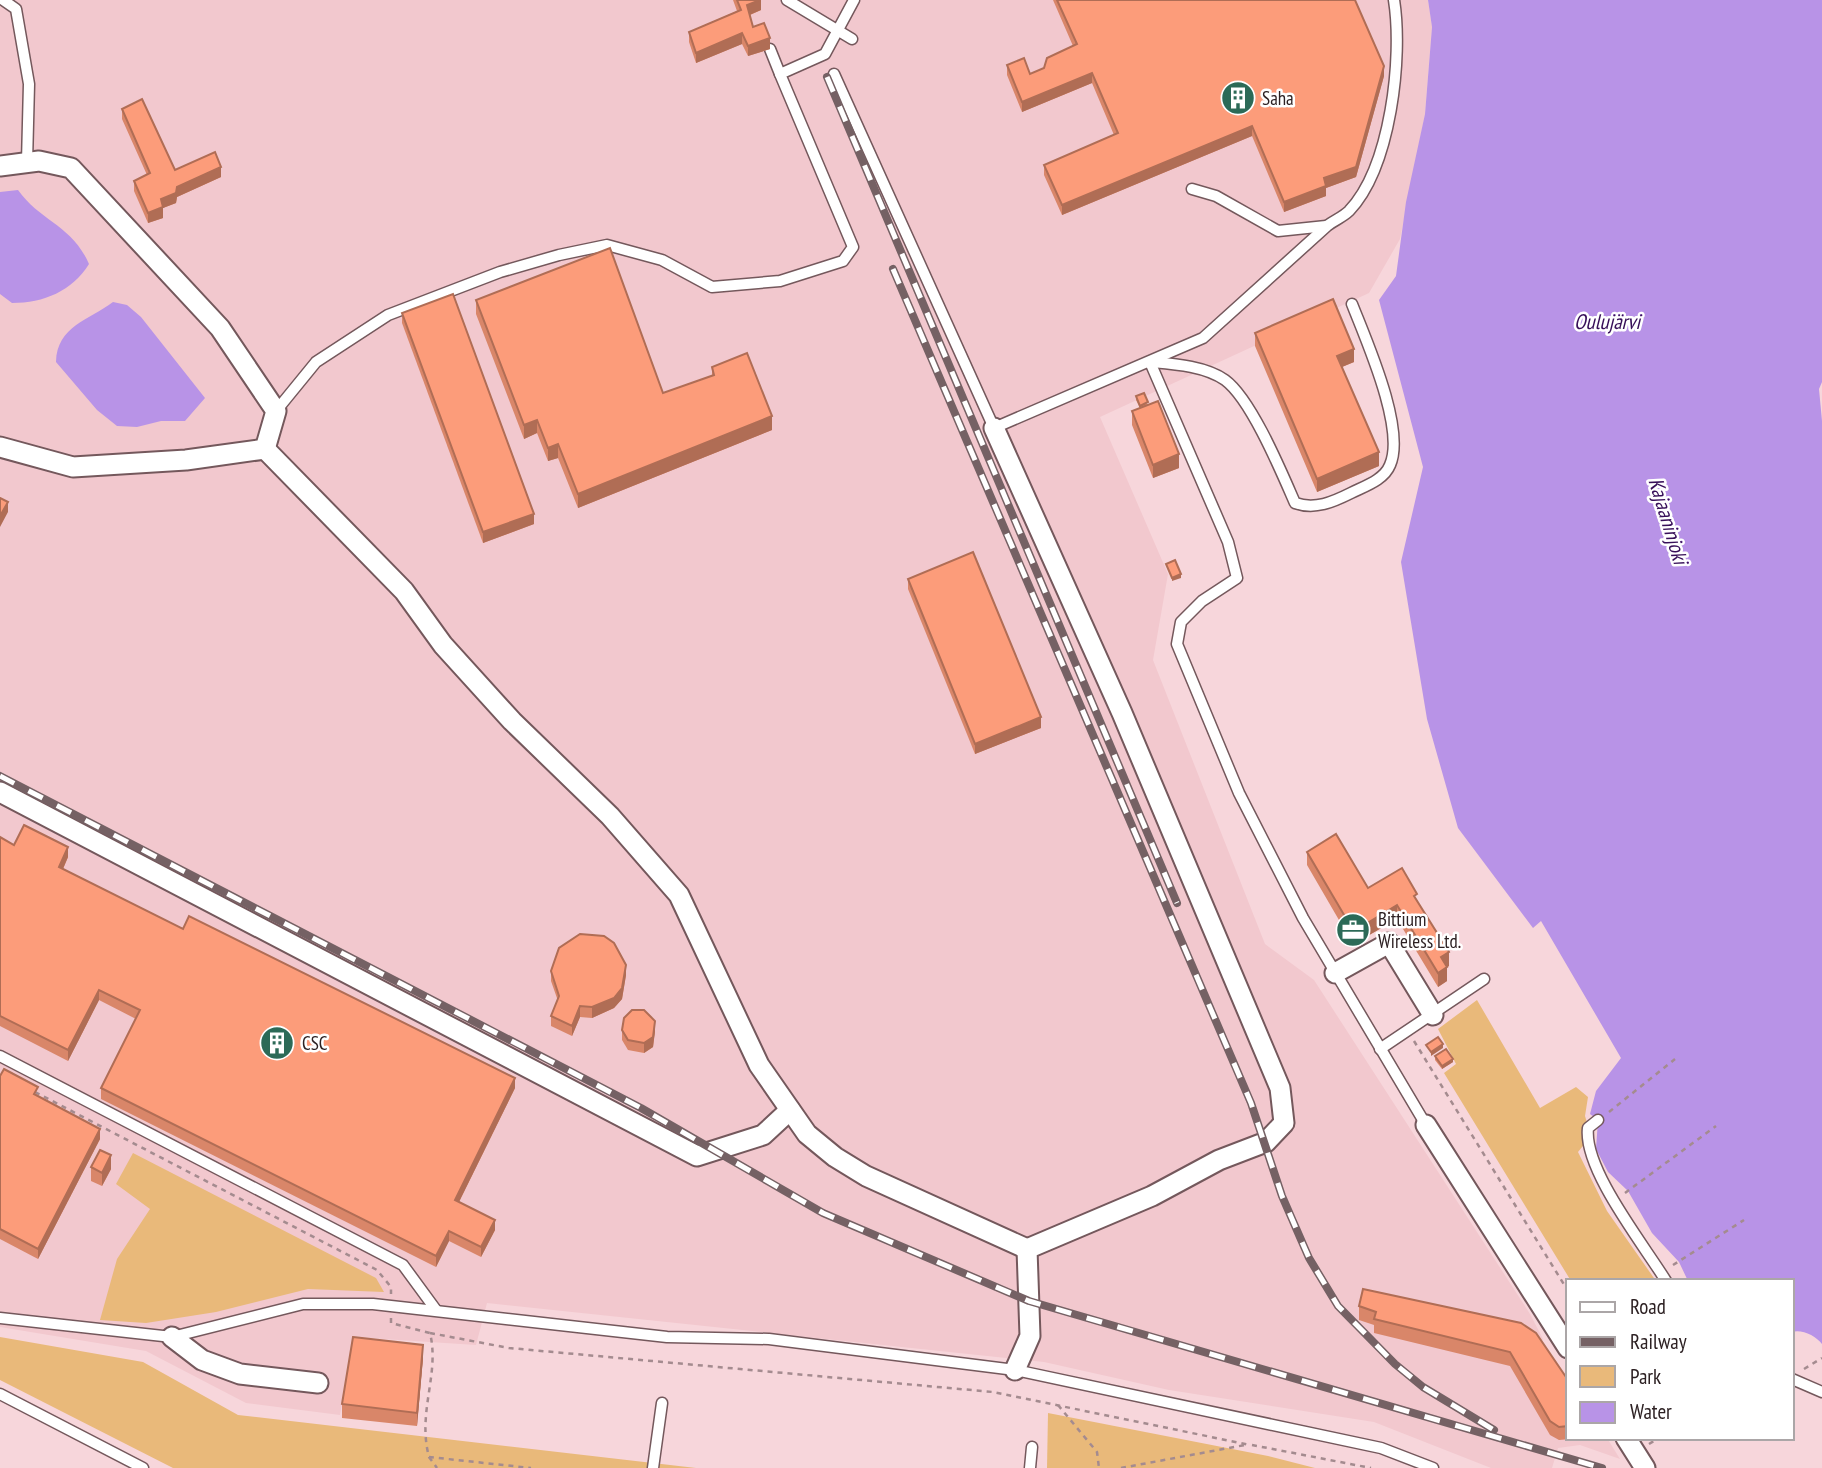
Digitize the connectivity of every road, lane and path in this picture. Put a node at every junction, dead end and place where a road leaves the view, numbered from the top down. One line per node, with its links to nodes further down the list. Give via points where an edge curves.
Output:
1 (3, 0): 10 (lane, via 16,9 29,84)
2 (787, 0): 5 (lane)
3 (854, 0): 5 (lane)
4 (1394, 0): 13 (lane, via 1397,68 1391,111 1365,185 1349,211)
5 (837, 30): 6 (lane); 8 (lane, via 825,54)
6 (852, 39)
7 (770, 49): 8 (lane)
8 (780, 74): 16 (lane, via 853,247 843,261 780,281 712,287 662,260 607,245 559,256 500,272 388,315 316,362)
9 (834, 74): 17 (lane)
10 (27, 162): 11 (street); 16 (street, via 54,162 71,168 94,191 220,328)
11 (0, 166)
12 (1192, 189): 13 (lane, via 1278,231)
13 (1326, 226): 15 (lane, via 1203,338)
14 (1352, 304): 15 (lane, via 1386,393 1393,441 1391,465 1379,479 1310,508 1295,503 1241,395 1223,378 1187,366)
15 (1150, 362): 17 (lane); 21 (lane, via 1228,542 1237,578 1202,601 1181,622 1177,644 1239,793)
16 (276, 411): 19 (street)
17 (994, 428): 35 (street, via 1122,713 1280,1087 1284,1123 1266,1142)
18 (0, 447): 19 (street, via 73,467 186,460)
19 (265, 449): 29 (street, via 404,592 443,645 512,721 610,816 679,895 736,1022)
20 (0, 792): 29 (street, via 697,1156 762,1135)
21 (1335, 973): 23 (street, via 1389,943); 25 (lane)
22 (1484, 979): 23 (lane)
23 (1433, 1015): 24 (lane)
24 (1407, 1032): 25 (lane); 38 (path)
25 (1380, 1049): 31 (lane)
26 (0, 1056): 40 (lane, via 403,1265)
27 (1675, 1059): 30 (path)
28 (24, 1086): 39 (path, via 377,1270 391,1287)
29 (790, 1110): 35 (street, via 807,1134 866,1176)
30 (1598, 1120): 37 (lane, via 1588,1128 1586,1140 1595,1166)
31 (1426, 1125): 43 (street)
32 (1716, 1126): 33 (path)
33 (1628, 1191)
34 (1744, 1220): 36 (path)
35 (1027, 1249): 46 (street, via 1030,1336)
36 (1679, 1262)
37 (1665, 1279)
38 (1566, 1288)
39 (391, 1306): 40 (lane); 42 (path, via 391,1323); 44 (lane, via 303,1304)
40 (436, 1310): 46 (lane, via 667,1337 769,1339)
41 (0, 1318): 44 (lane)
42 (430, 1333): 53 (path, via 509,1348 993,1392); 57 (path, via 433,1346 423,1419)
43 (1565, 1336)
44 (172, 1337): 49 (street, via 202,1360 240,1374)
45 (1822, 1358): 47 (path)
46 (1015, 1370): 66 (lane, via 1381,1448)
47 (1802, 1370)
48 (1794, 1380): 50 (lane)
49 (318, 1383)
50 (1822, 1392)
51 (0, 1394): 58 (lane)
52 (662, 1403): 61 (lane)
53 (1058, 1404): 55 (path); 63 (path, via 1097,1452)
54 (1627, 1440): 67 (street)
55 (1250, 1445): 64 (path); 65 (path)
56 (1032, 1447): 62 (lane)
57 (429, 1457): 59 (path); 60 (path)
58 (143, 1468)
59 (437, 1468)
60 (531, 1468)
61 (653, 1468)
62 (1030, 1468)
63 (1098, 1468)
64 (1121, 1468)
65 (1371, 1468)
66 (1433, 1468)
67 (1645, 1468)

